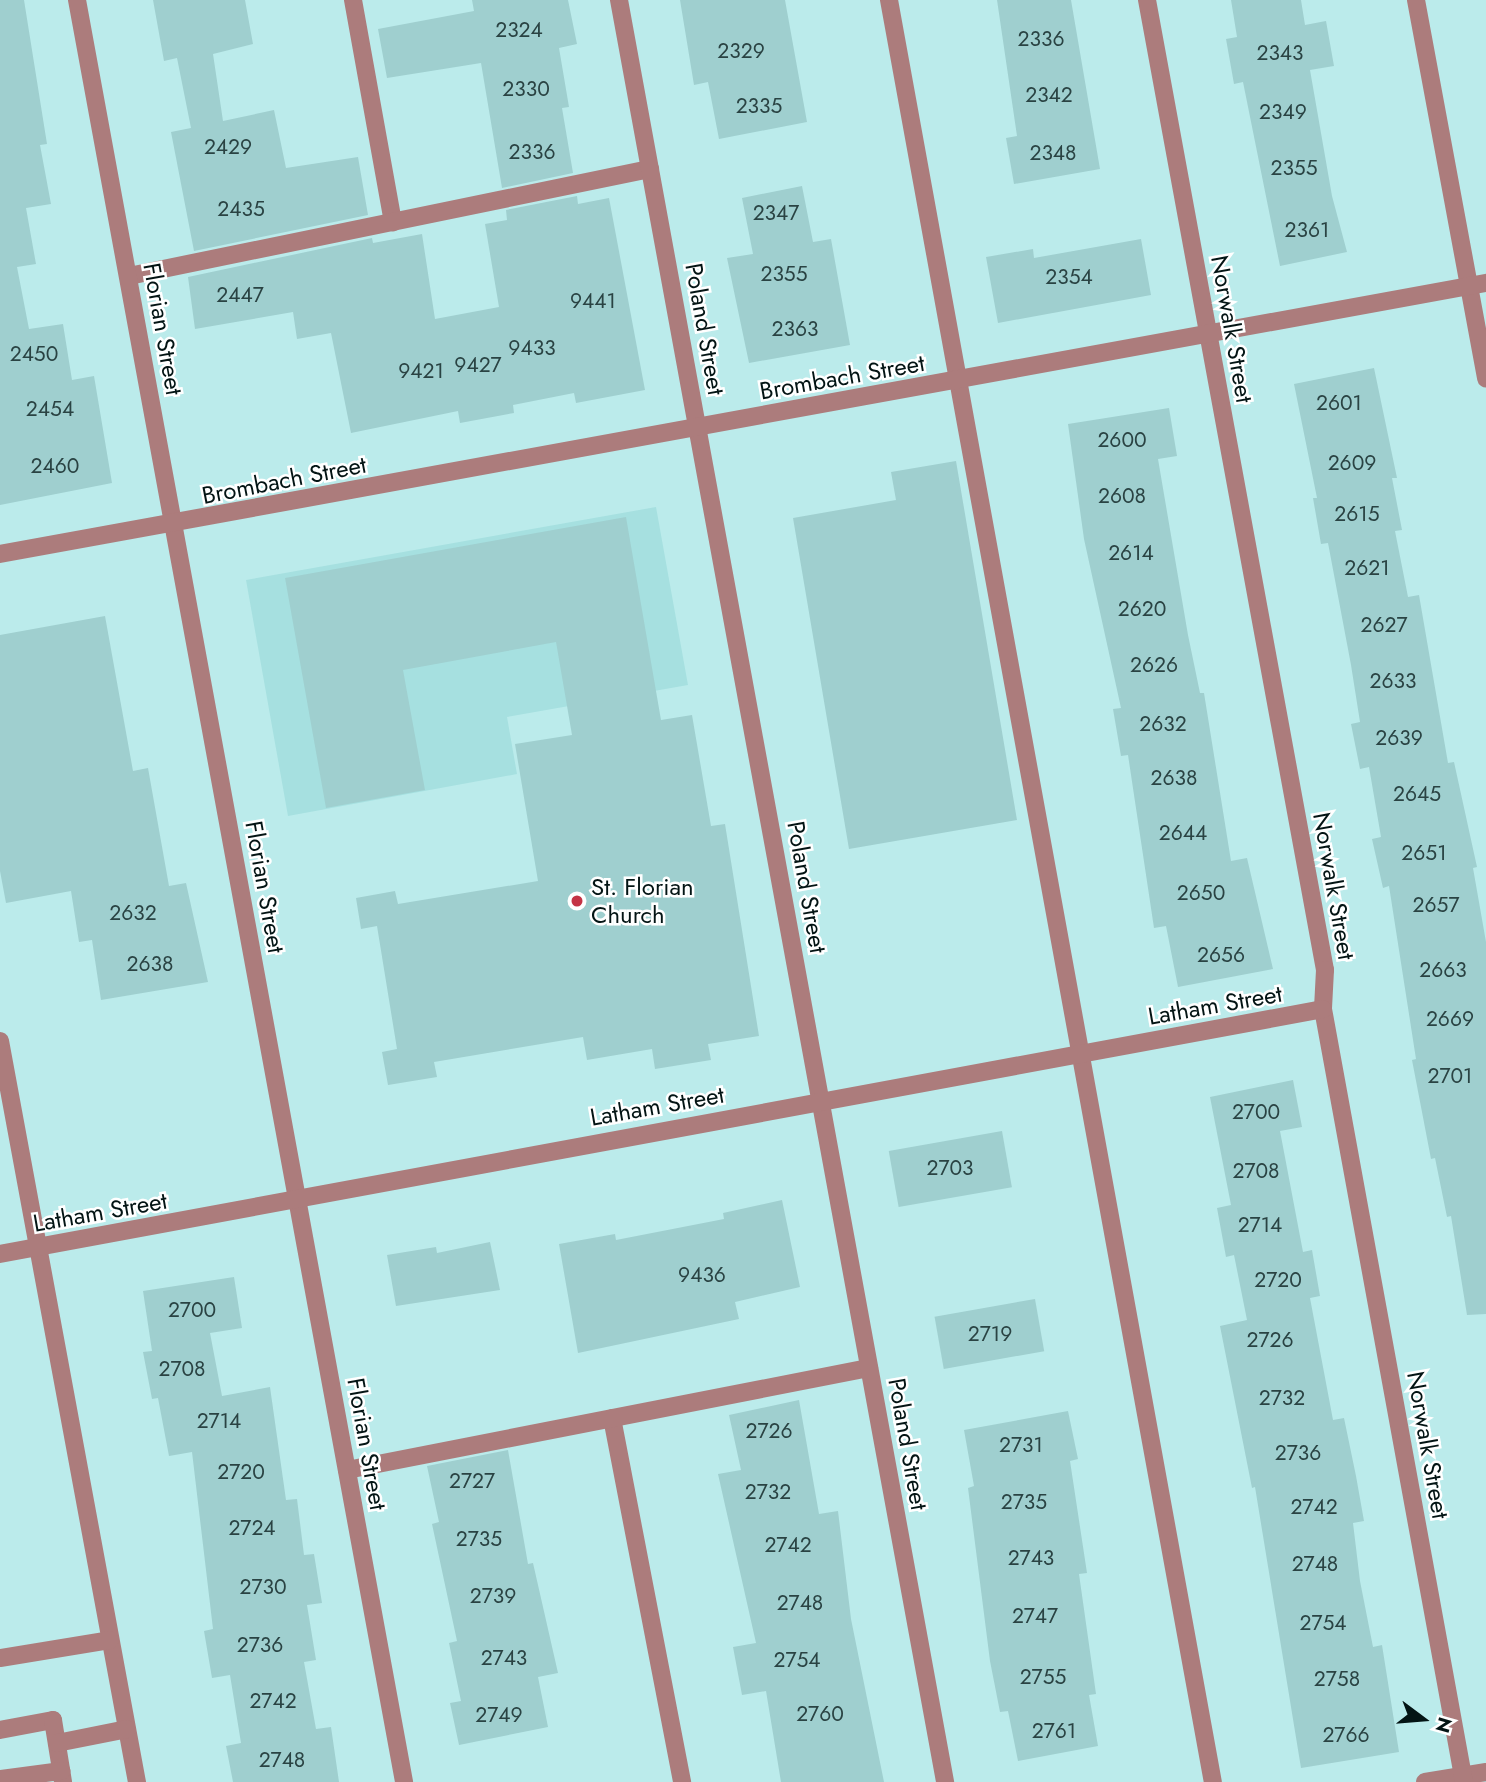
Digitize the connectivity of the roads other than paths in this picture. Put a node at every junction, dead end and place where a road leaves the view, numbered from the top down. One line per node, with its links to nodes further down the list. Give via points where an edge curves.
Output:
1 (78, 0): 9 (street, Florian Street)
2 (353, 0): 8 (street)
3 (619, 0): 7 (street, Poland Street)
4 (889, 0): 13 (street)
5 (1147, 0): 11 (street, Norwalk Street)
6 (1416, 0): 10 (street)
7 (650, 169): 8 (street); 14 (street, Poland Street)
8 (393, 222): 9 (street)
9 (129, 276): 15 (street, Florian Street)
10 (1478, 285): 11 (street, Brombach Street); 12 (street)
11 (1208, 334): 13 (street, Brombach Street); 17 (street, Norwalk Street, via 1325,970)
12 (1486, 379)
13 (960, 380): 14 (street, Brombach Street); 19 (street)
14 (698, 428): 15 (street, Brombach Street); 20 (street, Poland Street)
15 (174, 526): 16 (street, Brombach Street); 21 (street, Florian Street)
16 (0, 554)
17 (1323, 1009): 19 (street, Latham Street); 35 (street, Norwalk Street)
18 (0, 1041): 22 (street)
19 (1080, 1054): 20 (street, Latham Street); 40 (street)
20 (821, 1101): 21 (street, Latham Street); 24 (street, Poland Street)
21 (297, 1200): 22 (street, Latham Street); 26 (street, Florian Street)
22 (38, 1247): 23 (street, Latham Street); 27 (street)
23 (0, 1254)
24 (870, 1368): 25 (street); 39 (street, Poland Street)
25 (612, 1418): 26 (street); 38 (street)
26 (346, 1470): 37 (street, Florian Street)
27 (110, 1640): 28 (street); 29 (street)
28 (0, 1658)
29 (127, 1729): 31 (street); 36 (street)
30 (0, 1730): 31 (street, via 53,1720)
31 (57, 1743): 33 (street)
32 (1486, 1772): 35 (street)
33 (62, 1777): 34 (street)
34 (0, 1779)
35 (1464, 1779): 41 (street)
36 (137, 1782)
37 (404, 1782)
38 (682, 1782)
39 (945, 1782)
40 (1213, 1782)
41 (1425, 1782)

